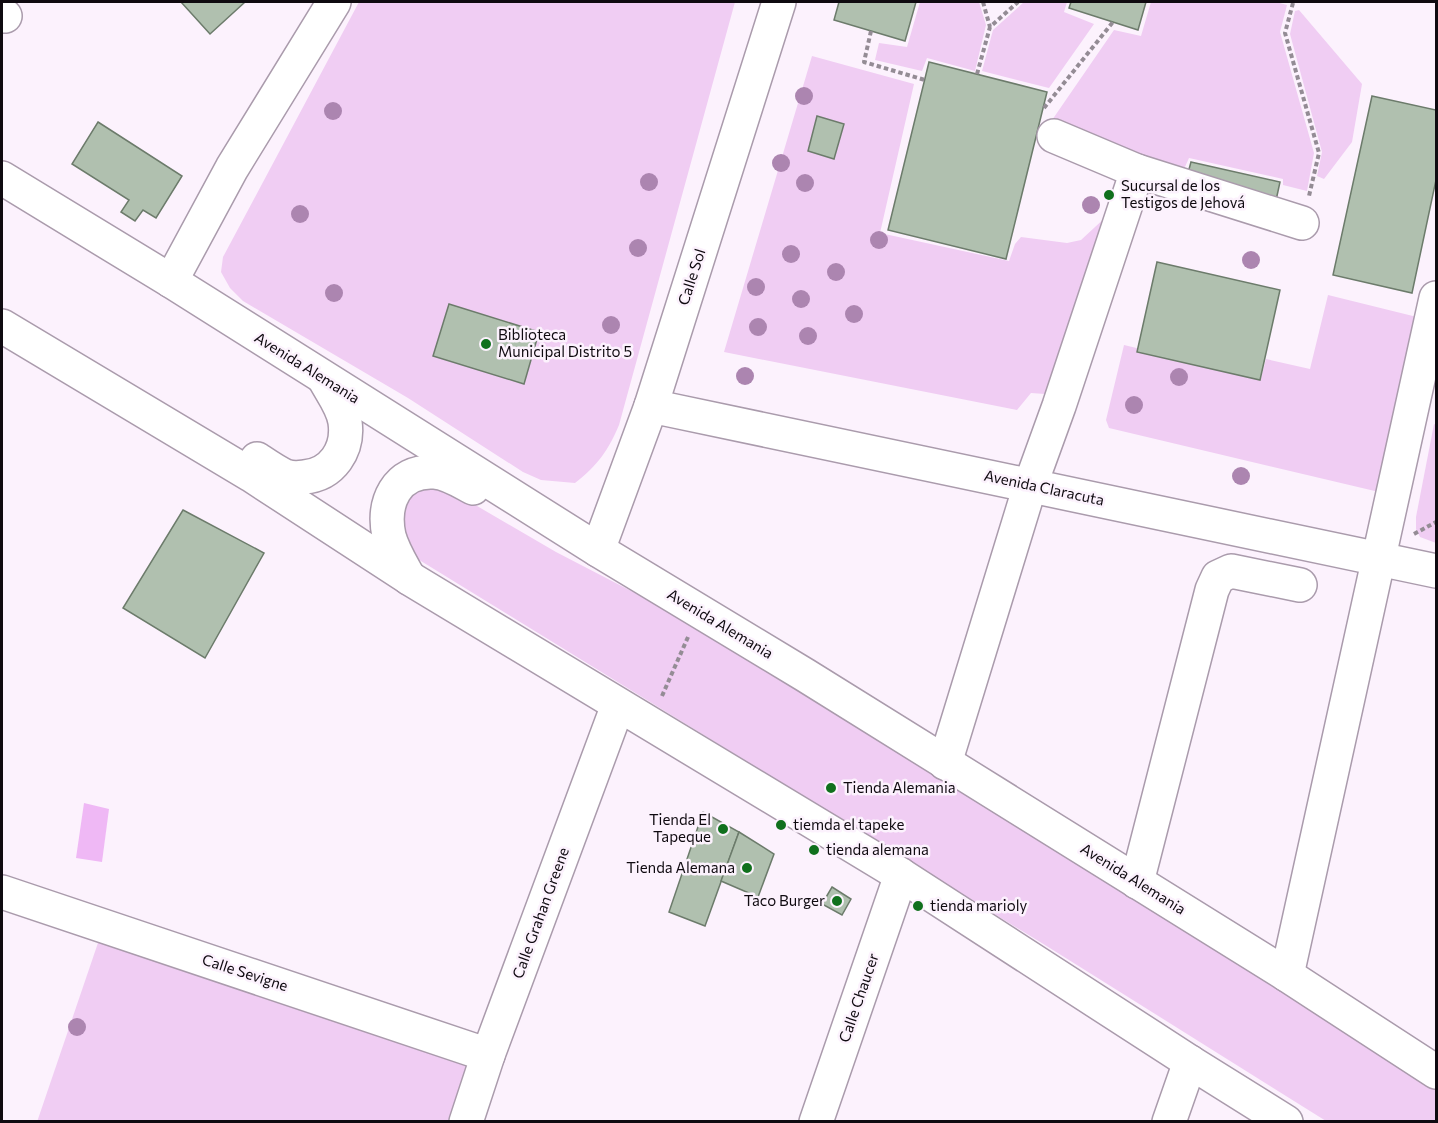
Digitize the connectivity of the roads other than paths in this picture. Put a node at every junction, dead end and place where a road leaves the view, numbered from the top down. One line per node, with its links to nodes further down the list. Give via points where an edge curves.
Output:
1 (334, 2): 7 (street, via 232,168)
2 (779, 2): 12 (street, Calle Sol)
3 (1048, 124): 4 (street)
4 (1137, 171): 6 (street); 13 (street)
5 (2, 178): 7 (street, Avenida Alemania)
6 (1302, 223)
7 (171, 281): 10 (street, Avenida Alemania)
8 (1437, 298): 16 (street)
9 (2, 326): 11 (street)
10 (325, 380): 11 (street, via 345,421 342,451 321,474 295,478 181,415); 14 (street, Avenida Alemania)
11 (102, 386): 18 (street, via 251,475)
12 (651, 406): 13 (street, Avenida Claracuta); 15 (street, Calle Sol)
13 (1030, 486): 16 (street, Avenida Claracuta); 21 (street)
14 (549, 519): 15 (street, Avenida Alemania); 18 (street, via 518,511 447,475 433,472 401,480 389,501 387,523 396,555)
15 (598, 550): 21 (street, Avenida Alemania)
16 (1380, 559): 17 (street, Avenida Claracuta); 25 (street)
17 (1437, 571)
18 (409, 578): 20 (street)
19 (1300, 585): 23 (street, via 1231,571 1218,577)
20 (618, 705): 22 (street); 26 (street, Calle Grahan Greene)
21 (945, 763): 23 (street, Avenida Alemania)
22 (901, 875): 27 (street); 30 (street, Calle Chaucer)
23 (1137, 882): 25 (street, Avenida Alemania)
24 (2, 892): 26 (street, Calle Sevigne)
25 (1287, 975): 28 (street, Avenida Alemania)
26 (488, 1055): 29 (street, Calle Grahan Greene)
27 (1190, 1062): 31 (street); 32 (street)
28 (1437, 1072)
29 (466, 1122)
30 (816, 1122)
31 (1169, 1122)
32 (1286, 1122)

